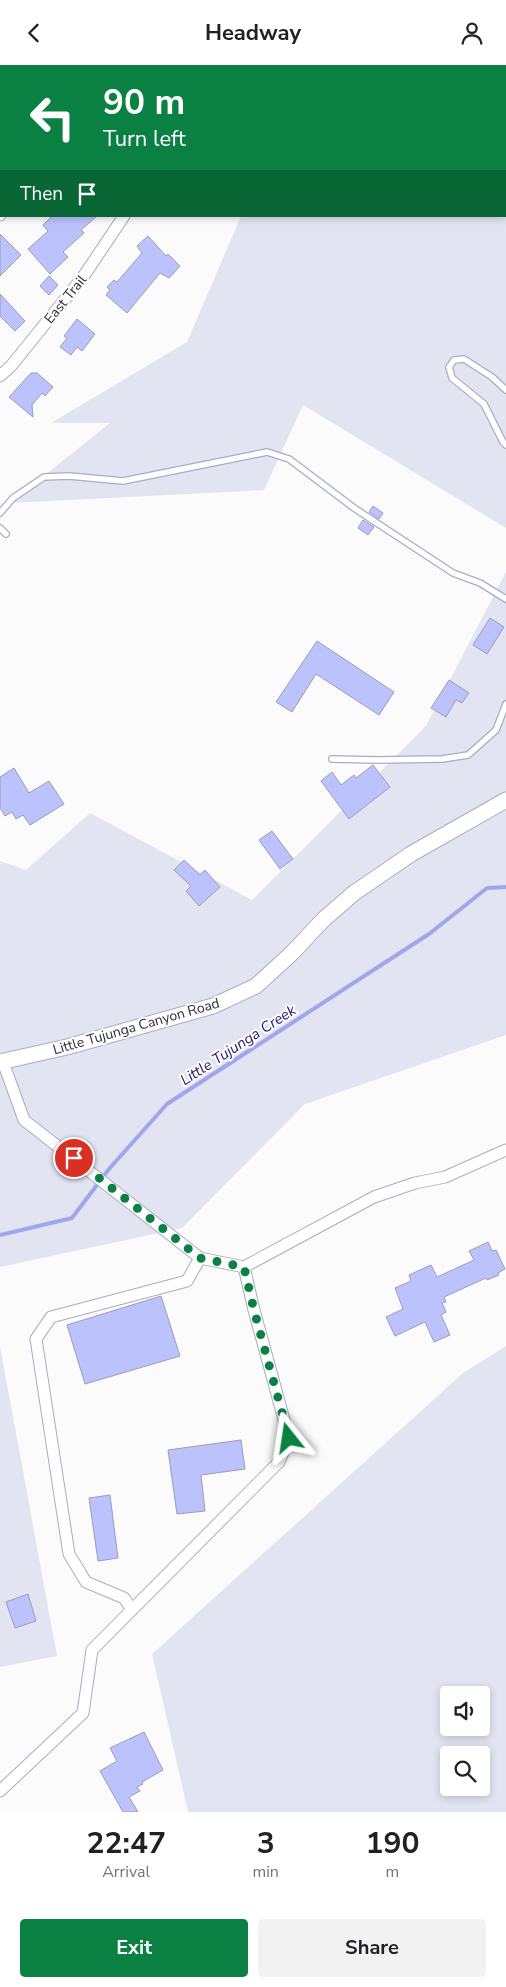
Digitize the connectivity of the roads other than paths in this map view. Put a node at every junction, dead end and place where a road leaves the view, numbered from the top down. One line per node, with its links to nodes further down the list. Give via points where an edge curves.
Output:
1 (123, 217): 2 (street, East Trail, via 83,277 12,366)
2 (0, 376)
3 (506, 390): 4 (lane, via 464,359 454,361 449,367 452,378 484,404)
4 (506, 445)
5 (0, 513): 8 (lane, via 13,498 44,477 123,481 267,453 289,459 453,573 480,583)
6 (0, 528): 7 (lane)
7 (6, 534)
8 (506, 599)
9 (506, 704): 10 (lane, via 496,730 468,755 377,761)
10 (332, 759)
11 (506, 800): 12 (main road, Little Tujunga Canyon Road, via 411,854 354,893 256,986 213,1006)
12 (2, 1062): 14 (street, via 24,1120)
13 (506, 1150): 15 (street, via 445,1177 374,1197)
14 (200, 1258): 15 (street); 16 (street, via 187,1281 51,1317 36,1339 69,1554 86,1583 124,1598)
15 (244, 1267): 16 (street, via 289,1438 279,1462)
16 (132, 1610): 17 (street, via 92,1650 83,1713)
17 (0, 1791)

